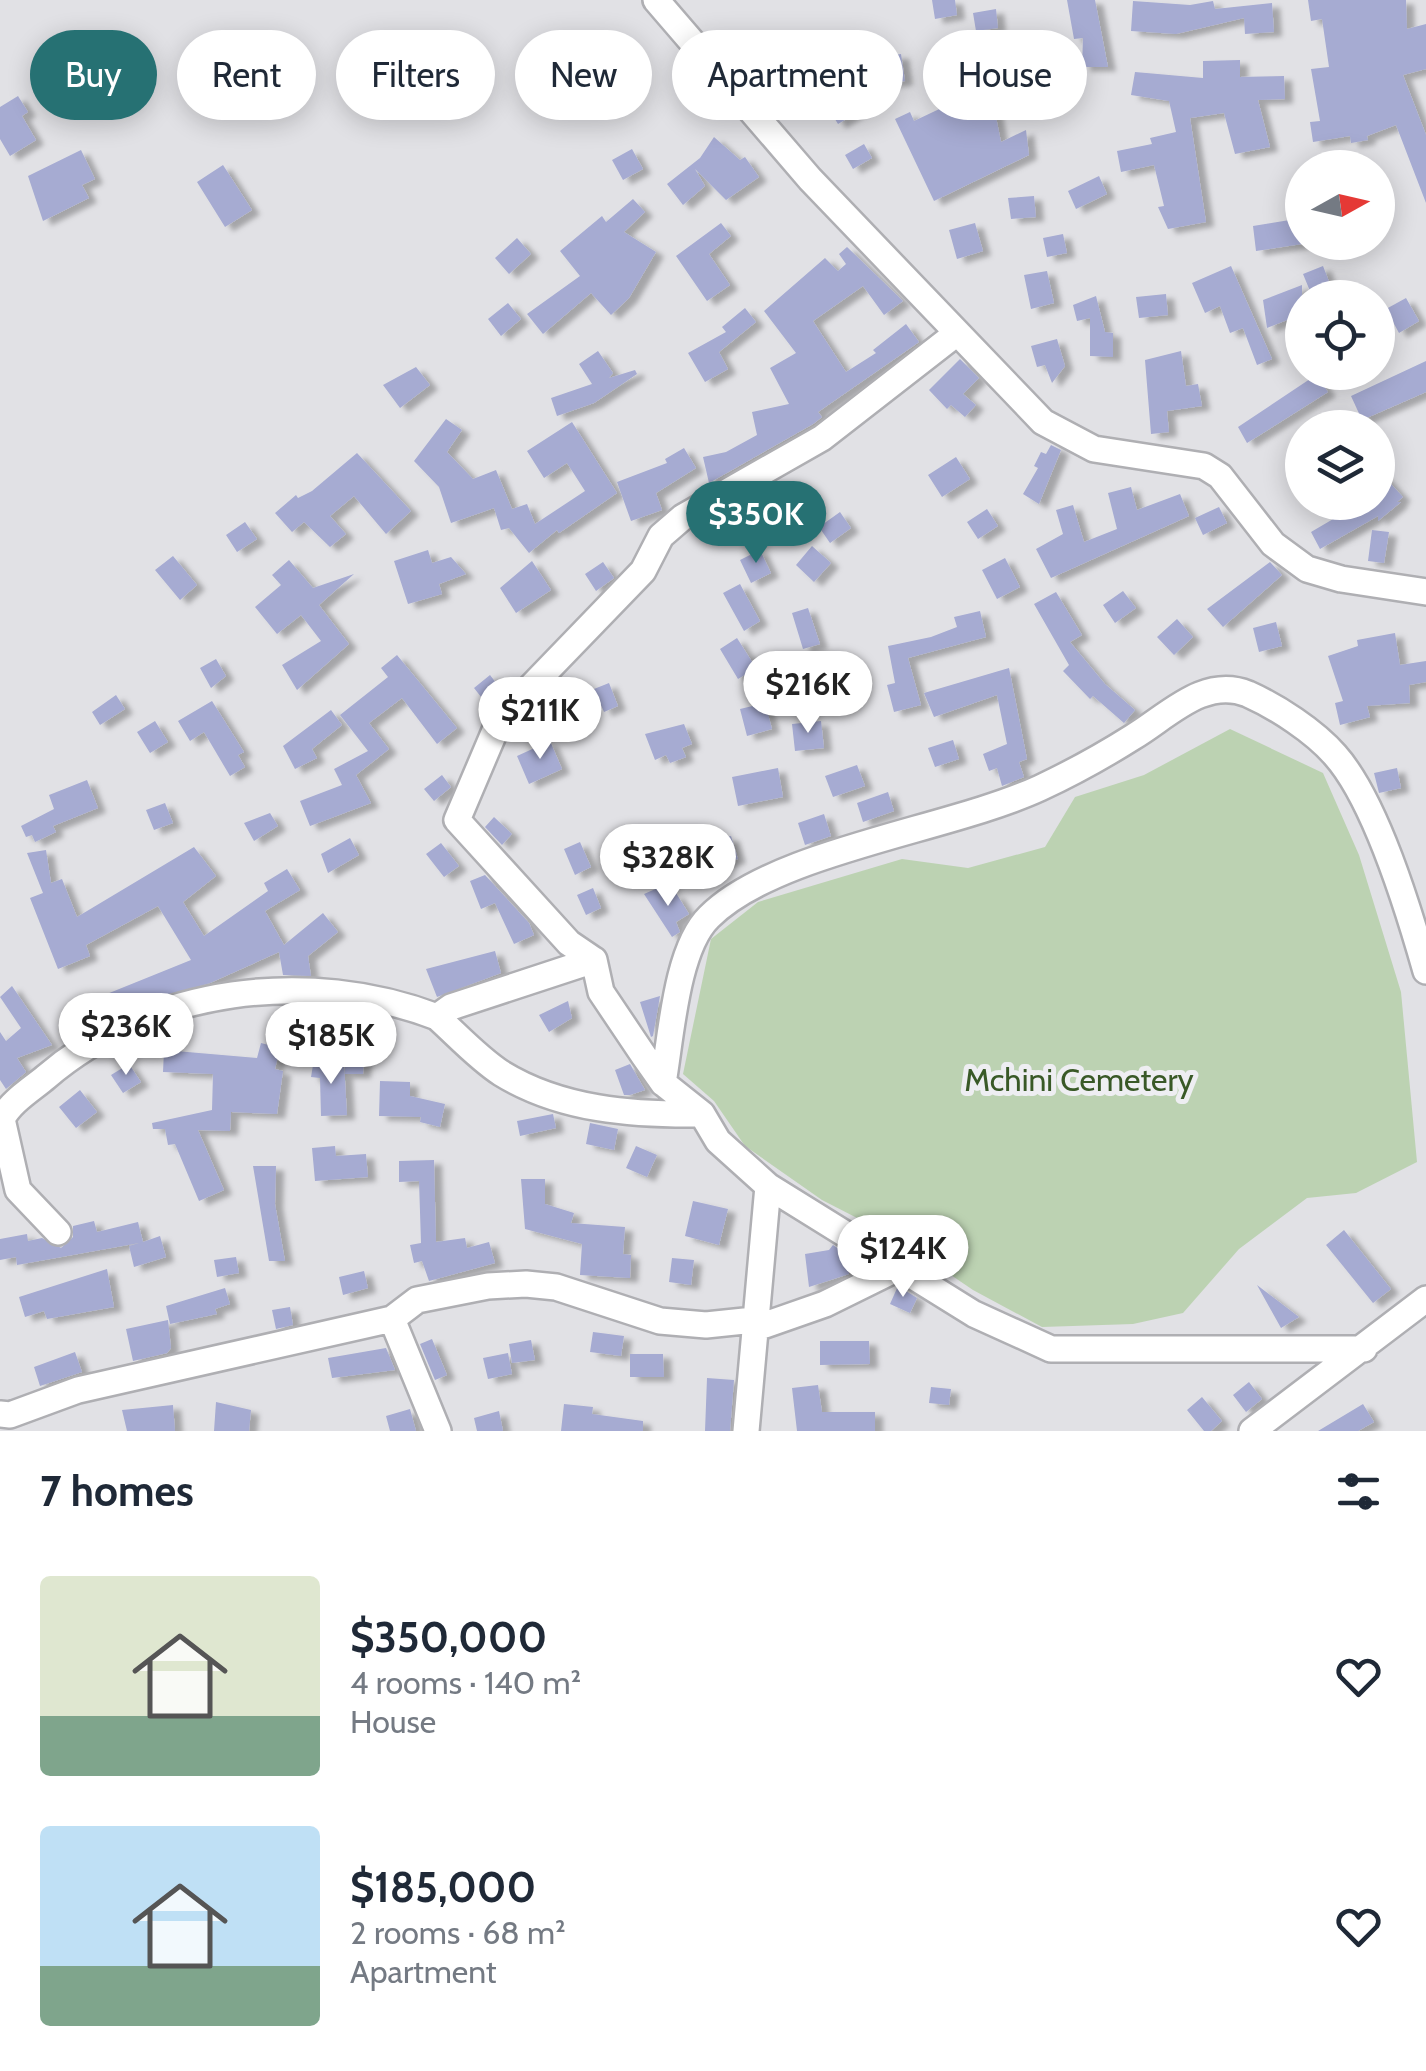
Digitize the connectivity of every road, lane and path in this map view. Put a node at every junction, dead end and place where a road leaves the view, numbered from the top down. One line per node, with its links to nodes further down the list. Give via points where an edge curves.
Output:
1 (656, 0): 2 (street, via 810,179)
2 (958, 333): 3 (street, via 1058,432 1112,454 1204,466 1220,476 1288,559 1341,579); 4 (street, via 822,438 673,524 643,571 500,719 458,820 570,943)
3 (1426, 592)
4 (594, 960): 6 (street); 7 (street, via 601,992)
5 (1426, 971): 7 (street, via 1386,853 1335,755 1258,700 1224,690 1179,704 1040,788 971,817 804,865 722,905 690,946)
6 (437, 1016): 8 (street, via 497,1070 558,1098 647,1115); 10 (street, via 342,993 233,994 182,1004 82,1046 2,1119 18,1190)
7 (663, 1083): 8 (street)
8 (702, 1114): 9 (street, via 718,1142)
9 (768, 1186): 11 (street); 14 (street)
10 (58, 1232)
11 (900, 1267): 14 (street, via 825,1304 764,1324); 15 (street, via 974,1314 1051,1348)
12 (1426, 1299): 15 (street)
13 (392, 1319): 14 (street, via 417,1300 526,1284 556,1287 660,1321); 16 (street, via 78,1390); 17 (street)
14 (754, 1320): 18 (street)
15 (1364, 1349): 19 (street)
16 (8, 1420)
17 (438, 1431)
18 (746, 1431)
19 (1252, 1431)

